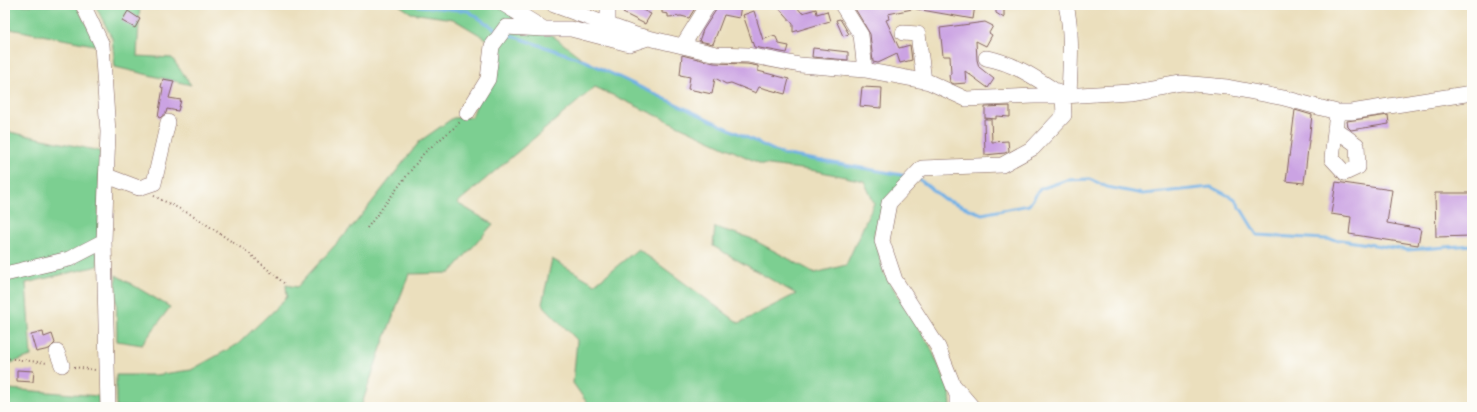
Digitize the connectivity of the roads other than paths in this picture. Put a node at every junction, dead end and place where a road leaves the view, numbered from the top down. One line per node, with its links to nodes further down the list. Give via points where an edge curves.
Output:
1 (83, 5): 24 (street, via 102,45 108,132)
2 (498, 5): 10 (street)
3 (505, 5): 11 (street)
4 (554, 5): 9 (street)
5 (608, 5): 9 (street)
6 (708, 5): 14 (street)
7 (842, 5): 16 (street, via 861,35)
8 (1066, 5): 19 (street, via 1071,50)
9 (608, 24): 13 (street)
10 (506, 27): 11 (street); 21 (street, via 492,46 488,79)
11 (544, 29): 13 (street, via 571,29 630,44)
12 (903, 33): 17 (street, via 918,34)
13 (648, 38): 14 (street)
14 (683, 46): 16 (street, via 716,54 748,55 800,65)
15 (986, 58): 19 (street, via 998,60 1029,74)
16 (865, 70): 17 (street)
17 (924, 81): 19 (street, via 966,99)
18 (1472, 93): 20 (street)
19 (1066, 96): 20 (street, via 1130,92 1182,83 1227,87); 27 (street, via 1064,115 1033,148 1002,165 922,168 889,203 882,241 895,280 938,347)
20 (1337, 112): 23 (street)
21 (467, 113)
22 (168, 122): 24 (street, via 154,183 139,188)
23 (1335, 129)
24 (107, 176): 25 (street)
25 (104, 241): 26 (street, via 69,259); 28 (street)
26 (5, 274)
27 (953, 385): 29 (street, via 957,395); 30 (street)
28 (108, 407)
29 (957, 407)
30 (972, 407)

